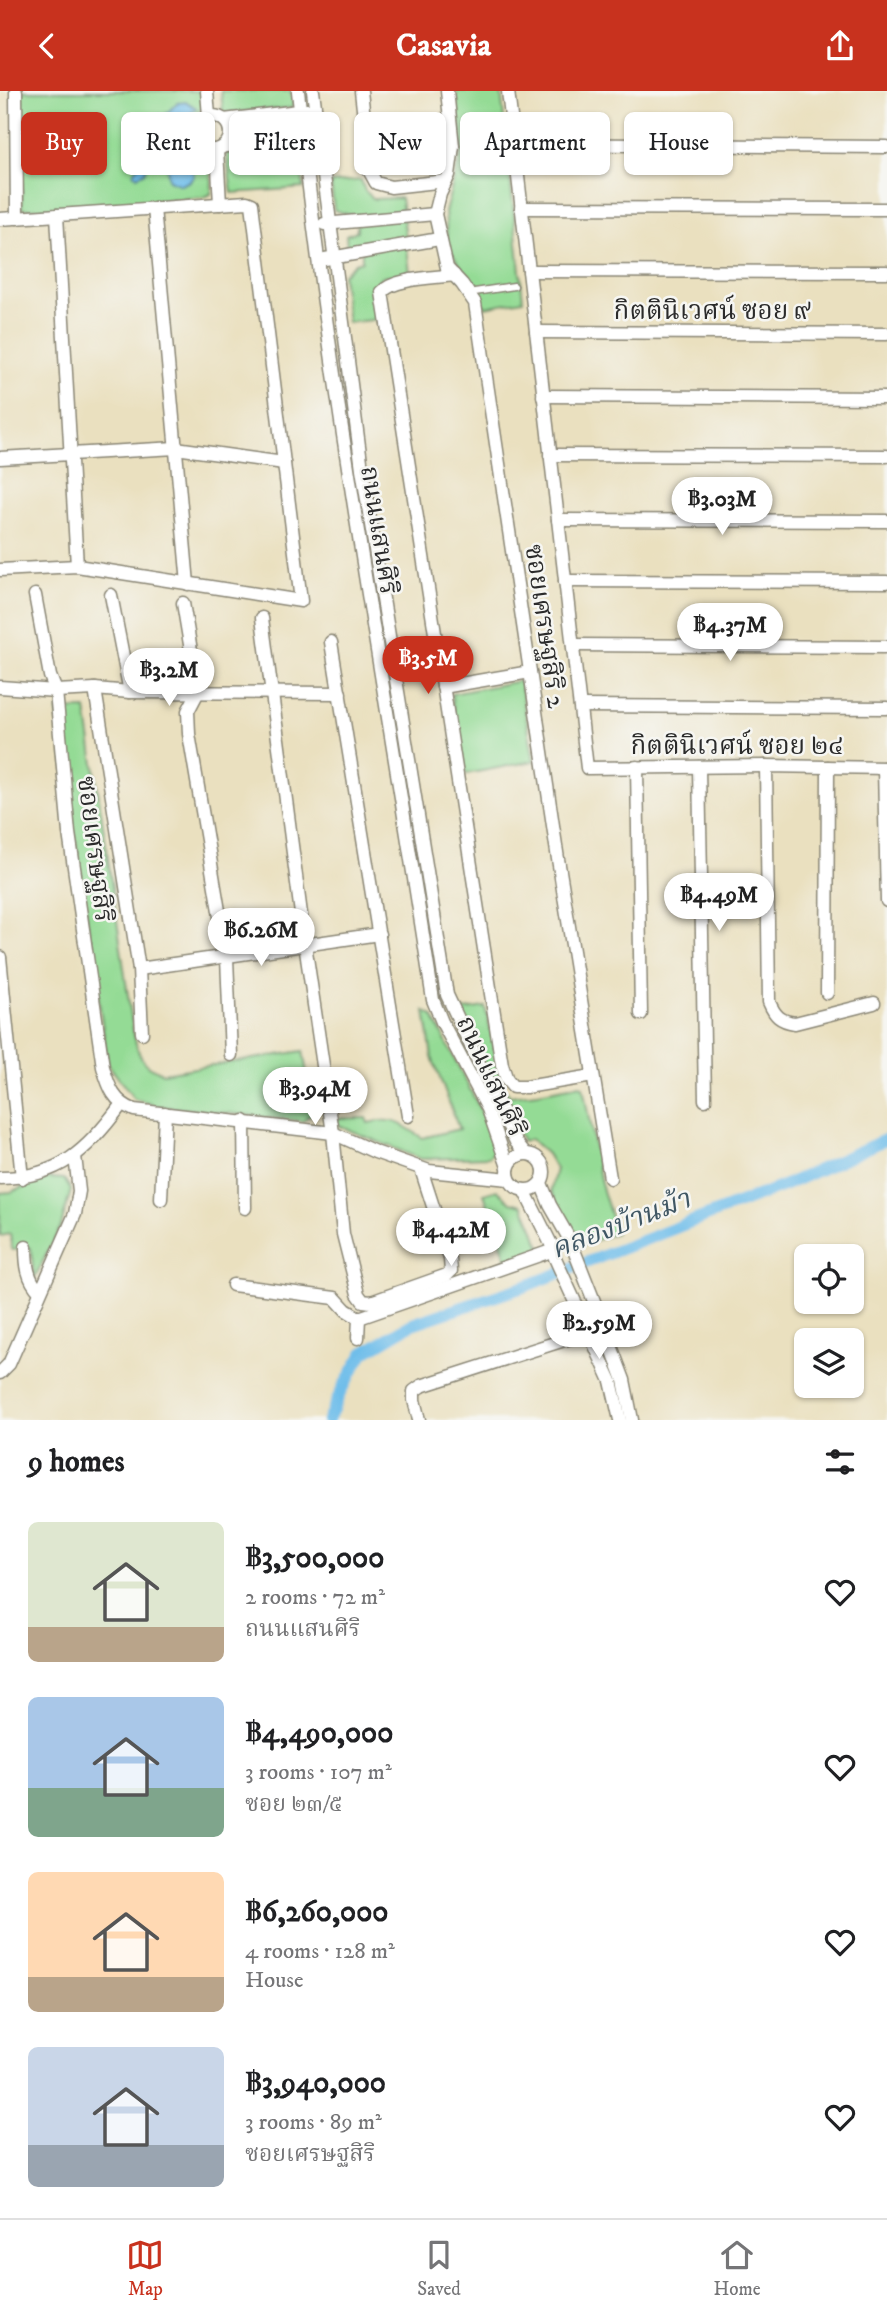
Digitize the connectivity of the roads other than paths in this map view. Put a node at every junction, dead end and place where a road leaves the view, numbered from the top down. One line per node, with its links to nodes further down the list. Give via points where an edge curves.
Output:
1 (16, 91): 29 (street)
2 (207, 91): 10 (street)
3 (298, 91): 9 (street, ถนนแสนศิริ)
4 (313, 91): 8 (street, ถนนแสนศิริ)
5 (361, 91): 22 (street, via 370,172 376,183 391,187)
6 (447, 91): 22 (street, ซอยเศรษฐสิริ 2, via 453,146)
7 (508, 91): 11 (street)
8 (316, 110): 9 (street)
9 (300, 111): 13 (street)
10 (209, 112)
11 (510, 112)
12 (215, 117): 13 (street)
13 (224, 120): 18 (street, via 230,131)
14 (610, 145): 16 (street)
15 (229, 147): 18 (street)
16 (887, 147)
17 (215, 148): 18 (street)
18 (221, 148): 23 (street)
19 (307, 175): 32 (street, ถนนแสนศิริ)
20 (323, 175): 31 (street, ถนนแสนศิริ)
21 (518, 175): 25 (street)
22 (446, 181): 27 (street, ซอยเศรษฐสิริ 2)
23 (220, 204): 24 (street); 52 (street, via 252,204)
24 (154, 208): 28 (street); 47 (street)
25 (522, 208): 26 (street); 36 (street)
26 (887, 209)
27 (435, 214): 31 (street); 33 (street, ซอยเศรษฐสิริ 2)
28 (57, 215): 29 (street); 48 (street)
29 (17, 218): 30 (street)
30 (0, 219)
31 (329, 224): 32 (street); 34 (street, ถนนแสนศิริ)
32 (313, 225): 35 (street, ถนนแสนศิริ)
33 (439, 239): 34 (street); 38 (street, ซอยเศรษฐสิริ 2, via 447,268)
34 (334, 258): 35 (street); 43 (street, ถนนแสนศิริ)
35 (318, 260): 44 (street, ถนนแสนศิริ)
36 (529, 271): 37 (street); 41 (street)
37 (887, 272)
38 (454, 275): 40 (street, ซอยเศรษฐสิริ 2); 71 (street, via 397,283 382,292)
39 (514, 286): 40 (lane)
40 (468, 293): 69 (street, ซอยเศรษฐสิริ 2, via 475,303)
41 (536, 332): 42 (street, กิตตินิเวศน์ ซอย ๙); 45 (street)
42 (887, 334)
43 (351, 391): 44 (street); 53 (street, ถนนแสนศิริ)
44 (336, 394): 54 (street, ถนนแสนศิริ)
45 (544, 396): 46 (street); 49 (street)
46 (887, 398)
47 (176, 447): 48 (street); 52 (street); 61 (street)
48 (70, 454): 51 (street); 57 (street)
49 (550, 455): 50 (street); 55 (street)
50 (887, 456)
51 (0, 458)
52 (284, 463): 61 (street, via 300,601)
53 (368, 504): 54 (street); 80 (street, ถนนแสนศิริ)
54 (353, 506): 81 (street, ถนนแสนศิริ)
55 (558, 520): 56 (street); 59 (street)
56 (887, 521)
57 (76, 566): 58 (street); 61 (street)
58 (0, 570)
59 (565, 581): 60 (street); 67 (street)
60 (887, 583)
61 (188, 584)
62 (35, 595): 73 (street, ซอยเศรษฐสิริ)
63 (111, 595): 75 (street)
64 (183, 603): 76 (street)
65 (262, 618): 74 (street)
66 (331, 642): 77 (street)
67 (573, 645): 68 (street); 78 (street)
68 (887, 647)
69 (530, 672): 71 (street); 101 (street, ซอยเศรษฐสิริ 2)
70 (0, 687): 73 (street)
71 (443, 687): 101 (street, via 507,1080 513,1087 526,1087)
72 (95, 689): 73 (street); 75 (street); 94 (street)
73 (56, 691): 103 (street, ซอยเศรษฐสิริ, via 69,833 103,1067 109,1089)
74 (271, 691): 76 (street); 77 (street); 89 (street)
75 (130, 692): 76 (street)
76 (198, 692): 93 (street, via 188,711 189,734)
77 (340, 693): 88 (street)
78 (580, 706): 79 (street); 83 (street, กิตตินิเวศน์ ซอย ๒๔, via 587,768)
79 (887, 708)
80 (405, 733): 81 (street); 90 (street, ถนนแสนศิริ)
81 (390, 735): 91 (street, ถนนแสนศิริ)
82 (766, 766): 84 (street, กิตตินิเวศน์ ซอย ๒๔); 85 (street, กิตตินิเวศน์ ซอย ๒๔); 96 (street, via 768,1002 782,1021 795,1023)
83 (637, 767): 84 (street, กิตตินิเวศน์ ซอย ๒๔); 97 (street)
84 (699, 767): 102 (street)
85 (828, 767): 86 (street, กิตตินิเวศน์ ซอย ๒๔); 95 (street)
86 (885, 768): 87 (street)
87 (887, 901)
88 (379, 934): 89 (street); 105 (street)
89 (305, 944): 93 (street); 107 (street)
90 (441, 955): 91 (street); 100 (street, ถนนแสนศิริ, via 447,995)
91 (426, 956): 100 (street, ถนนแสนศิริ, via 433,1000 442,1022)
92 (0, 957): 113 (street)
93 (227, 958): 94 (street); 99 (street)
94 (139, 969): 98 (street)
95 (827, 993)
96 (874, 1003)
97 (640, 1014)
98 (142, 1033)
99 (231, 1055)
100 (471, 1061): 108 (street, ถนนแสนศิริ); 111 (street, ถนนแสนศิริ)
101 (593, 1076): 114 (street, ซอยเศรษฐสิริ 2)
102 (705, 1100)
103 (121, 1105): 104 (street); 109 (street)
104 (165, 1113): 106 (street); 117 (street)
105 (408, 1117)
106 (244, 1121): 107 (street); 118 (street)
107 (333, 1133): 110 (street); 110 (street, via 342,1234 363,1301 371,1302 451,1271)
108 (525, 1153): 111 (street, via 514,1158); 115 (street, via 541,1161)
109 (75, 1157): 113 (street); 122 (street, via 79,1191 75,1214)
110 (421, 1168): 111 (street, via 453,1175)
111 (508, 1173): 116 (street, via 513,1185)
112 (0, 1178): 113 (street)
113 (22, 1178)
114 (610, 1178)
115 (541, 1183): 116 (street); 129 (street, via 592,1296 624,1380)
116 (524, 1191): 120 (street)
117 (160, 1199)
118 (245, 1208)
119 (26, 1247): 122 (street, via 30,1280)
120 (554, 1254): 123 (street); 124 (street)
121 (233, 1285): 123 (street, via 335,1299)
122 (40, 1292): 126 (street, via 9,1364)
123 (359, 1318): 125 (street)
124 (589, 1332): 127 (street, via 421,1386 414,1391); 128 (street, via 611,1381)
125 (358, 1338)
126 (0, 1373)
127 (418, 1420)
128 (620, 1420)
129 (632, 1420)

